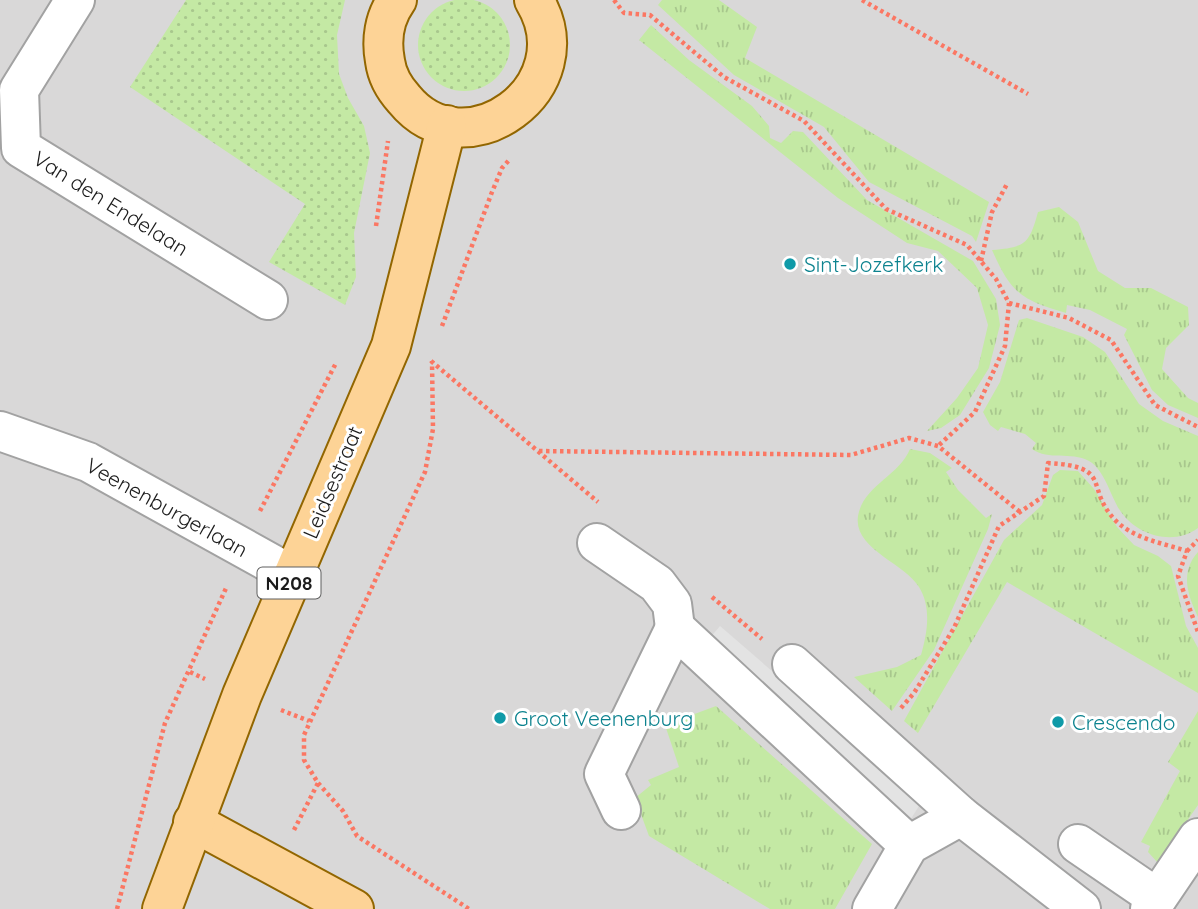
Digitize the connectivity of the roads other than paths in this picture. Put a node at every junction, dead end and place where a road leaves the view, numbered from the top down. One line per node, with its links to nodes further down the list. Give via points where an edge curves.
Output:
1 (75, 0): 5 (street, Van den Endelaan, via 19,90 22,148)
2 (397, 0): 4 (main road, via 385,25 386,69 409,105 426,118)
3 (537, 1): 4 (main road, via 546,28 547,55 539,82 523,104 501,119 474,126)
4 (447, 125): 8 (main road, Leidsestraat / N208, via 391,346)
5 (268, 300)
6 (0, 431): 8 (street, Veenenburgerlaan, via 88,462)
7 (597, 543): 9 (street, via 657,584 672,604)
8 (292, 575): 13 (main road, Leidsestraat / N208)
9 (675, 628): 11 (street, via 604,774); 16 (street)
10 (792, 664): 12 (street)
11 (621, 810)
12 (961, 816): 16 (street); 21 (street)
13 (193, 822): 18 (main road, Leidsestraat / N208); 19 (main road)
14 (1198, 838): 17 (street)
15 (1078, 844): 17 (street)
16 (909, 845): 20 (street)
17 (1154, 904)
18 (162, 909)
19 (354, 909)
20 (872, 909)
21 (1081, 909)

